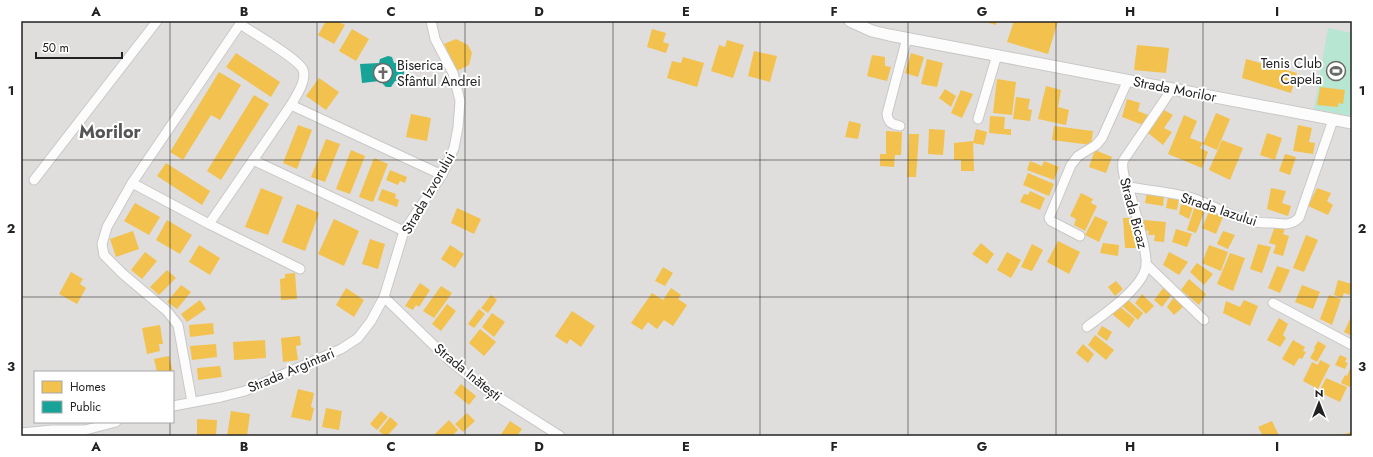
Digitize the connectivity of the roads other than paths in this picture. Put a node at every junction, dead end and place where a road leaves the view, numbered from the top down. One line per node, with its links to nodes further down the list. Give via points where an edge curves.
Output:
1 (157, 21): 15 (street)
2 (431, 21): 14 (street, Strada Izvorului, via 436,39 453,73 460,101 454,148)
3 (850, 21): 4 (street, Strada Morilor, via 872,31)
4 (907, 38): 5 (street, Strada Morilor); 12 (street, via 887,114 890,123)
5 (998, 56): 6 (street, Strada Morilor); 9 (street)
6 (1128, 80): 7 (street, Strada Morilor); 20 (street, via 1102,138 1078,156 1071,165 1051,212 1051,221)
7 (1172, 89): 10 (street, Strada Morilor); 17 (street, Strada Bicaz, via 1123,161 1122,173)
8 (291, 105): 13 (street); 14 (street); 16 (street, via 302,84 304,71 296,62 240,24)
9 (978, 119)
10 (1333, 120): 11 (street, Strada Morilor); 17 (street, Strada Iazului, via 1302,211 1299,218 1290,225 1242,219 1187,197)
11 (1352, 123)
12 (900, 126)
13 (253, 160): 18 (street); 19 (street)
14 (442, 175): 19 (street, Strada Izvorului)
15 (34, 180)
16 (132, 183): 18 (street); 28 (street, via 107,227 102,244 104,255 167,311 178,325)
17 (1128, 187): 21 (street, Strada Bicaz)
18 (209, 224): 22 (street)
19 (404, 231): 23 (street, Strada Izvorului)
20 (1080, 236)
21 (1146, 264): 25 (street); 26 (street, Strada Bicaz, via 1136,287)
22 (300, 269)
23 (384, 297): 28 (street, Strada Argintari, via 358,338 341,349 245,391); 32 (street, Strada Inătești, via 449,360 484,388)
24 (1273, 303): 27 (street)
25 (1204, 320)
26 (1087, 327)
27 (1352, 345)
28 (192, 402): 29 (street, Strada Argintari)
29 (174, 406)
30 (112, 423): 31 (street, via 85,430)
31 (21, 433)
32 (560, 436)

